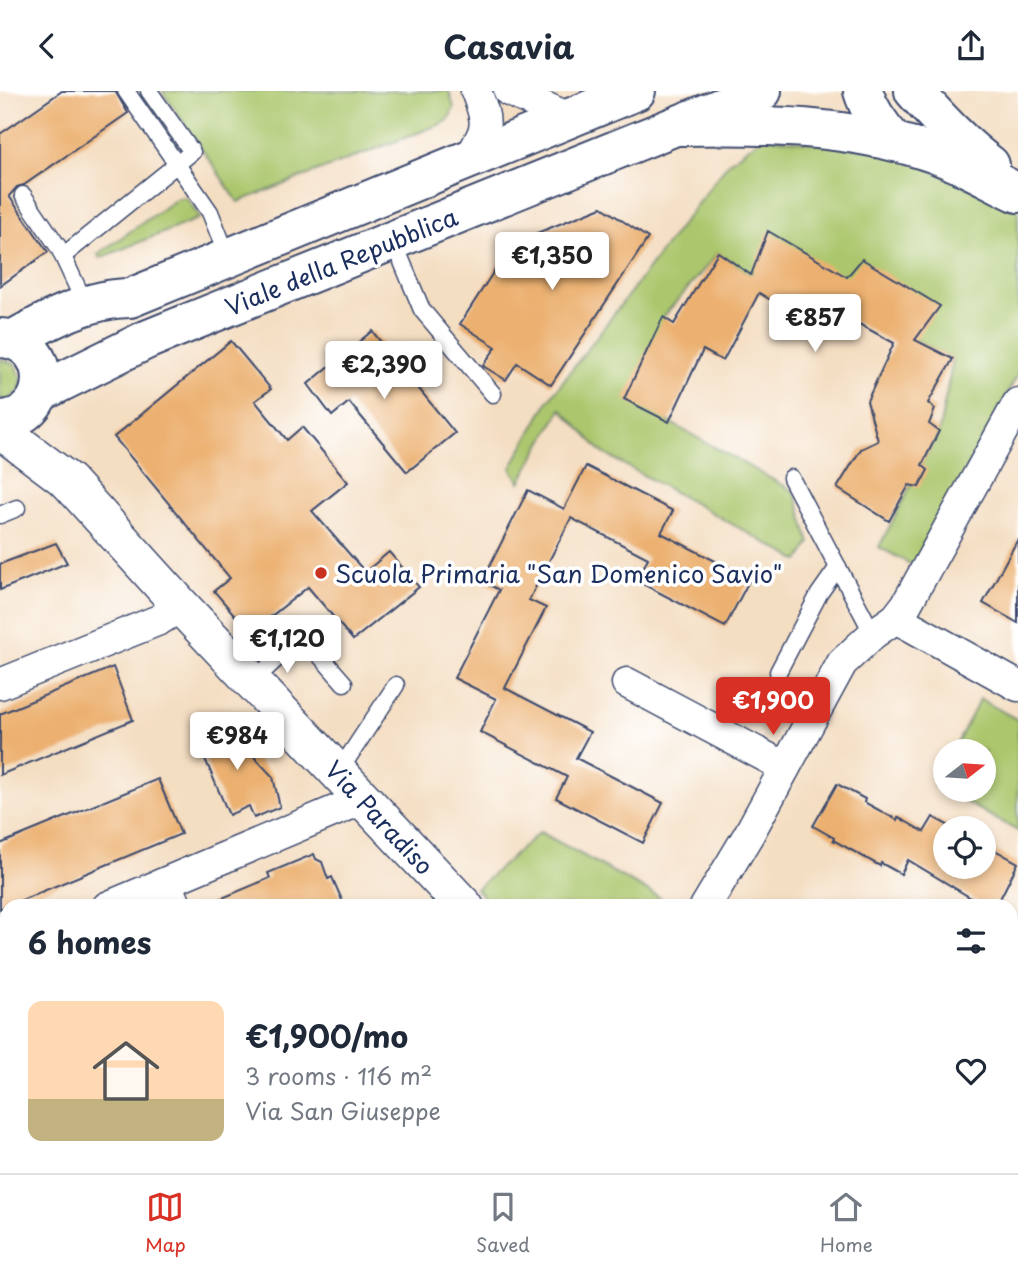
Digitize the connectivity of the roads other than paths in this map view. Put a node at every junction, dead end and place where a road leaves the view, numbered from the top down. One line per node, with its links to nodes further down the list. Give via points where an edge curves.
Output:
1 (125, 91): 15 (lane)
2 (149, 91): 15 (lane, via 191,152)
3 (477, 91): 14 (street, via 486,117)
4 (509, 91): 10 (street)
5 (636, 91): 10 (main road, Viale della Repubblica)
6 (762, 91): 11 (main road, Viale della Repubblica)
7 (863, 91): 12 (main road, via 879,124)
8 (914, 91): 13 (main road)
9 (945, 91): 13 (main road, via 954,124)
10 (569, 118): 14 (main road, Viale della Repubblica)
11 (679, 126): 12 (main road, via 822,128); 19 (main road, Viale della Repubblica)
12 (894, 141): 17 (main road, via 933,153)
13 (970, 150): 16 (main road)
14 (468, 161): 21 (main road, Viale della Repubblica)
15 (177, 164): 20 (lane); 21 (lane, via 210,212)
16 (1018, 186)
17 (1018, 193)
18 (23, 195): 20 (lane)
19 (393, 240): 24 (lane, via 422,310); 26 (main road, Viale della Repubblica, via 146,340)
20 (63, 256): 22 (lane)
21 (228, 258): 22 (main road, Viale della Repubblica, via 130,298)
22 (86, 306): 23 (main road, Viale della Repubblica)
23 (7, 339): 26 (main road, via 28,348 39,364)
24 (493, 394)
25 (1018, 403): 34 (street, via 906,605)
26 (24, 406): 29 (street, Via Paradiso)
27 (0, 430): 29 (street, Via Paradiso)
28 (791, 478): 32 (lane)
29 (68, 481): 33 (street, Via Paradiso)
30 (17, 508): 31 (lane)
31 (0, 515)
32 (838, 567): 34 (lane); 35 (lane, via 818,594)
33 (181, 605): 36 (street, Via Paradiso); 39 (street, via 159,620)
34 (884, 626): 41 (street); 42 (street, via 842,663)
35 (778, 672)
36 (253, 681): 37 (lane, via 302,635); 43 (street, Via Paradiso)
37 (344, 683)
38 (627, 683): 42 (street)
39 (0, 684)
40 (396, 685): 43 (lane)
41 (1018, 686)
42 (785, 767): 48 (street)
43 (338, 773): 44 (street, Via Paradiso)
44 (363, 799): 45 (street); 47 (street, Via Paradiso)
45 (172, 895): 46 (street)
46 (150, 899)
47 (457, 899)
48 (717, 899)

